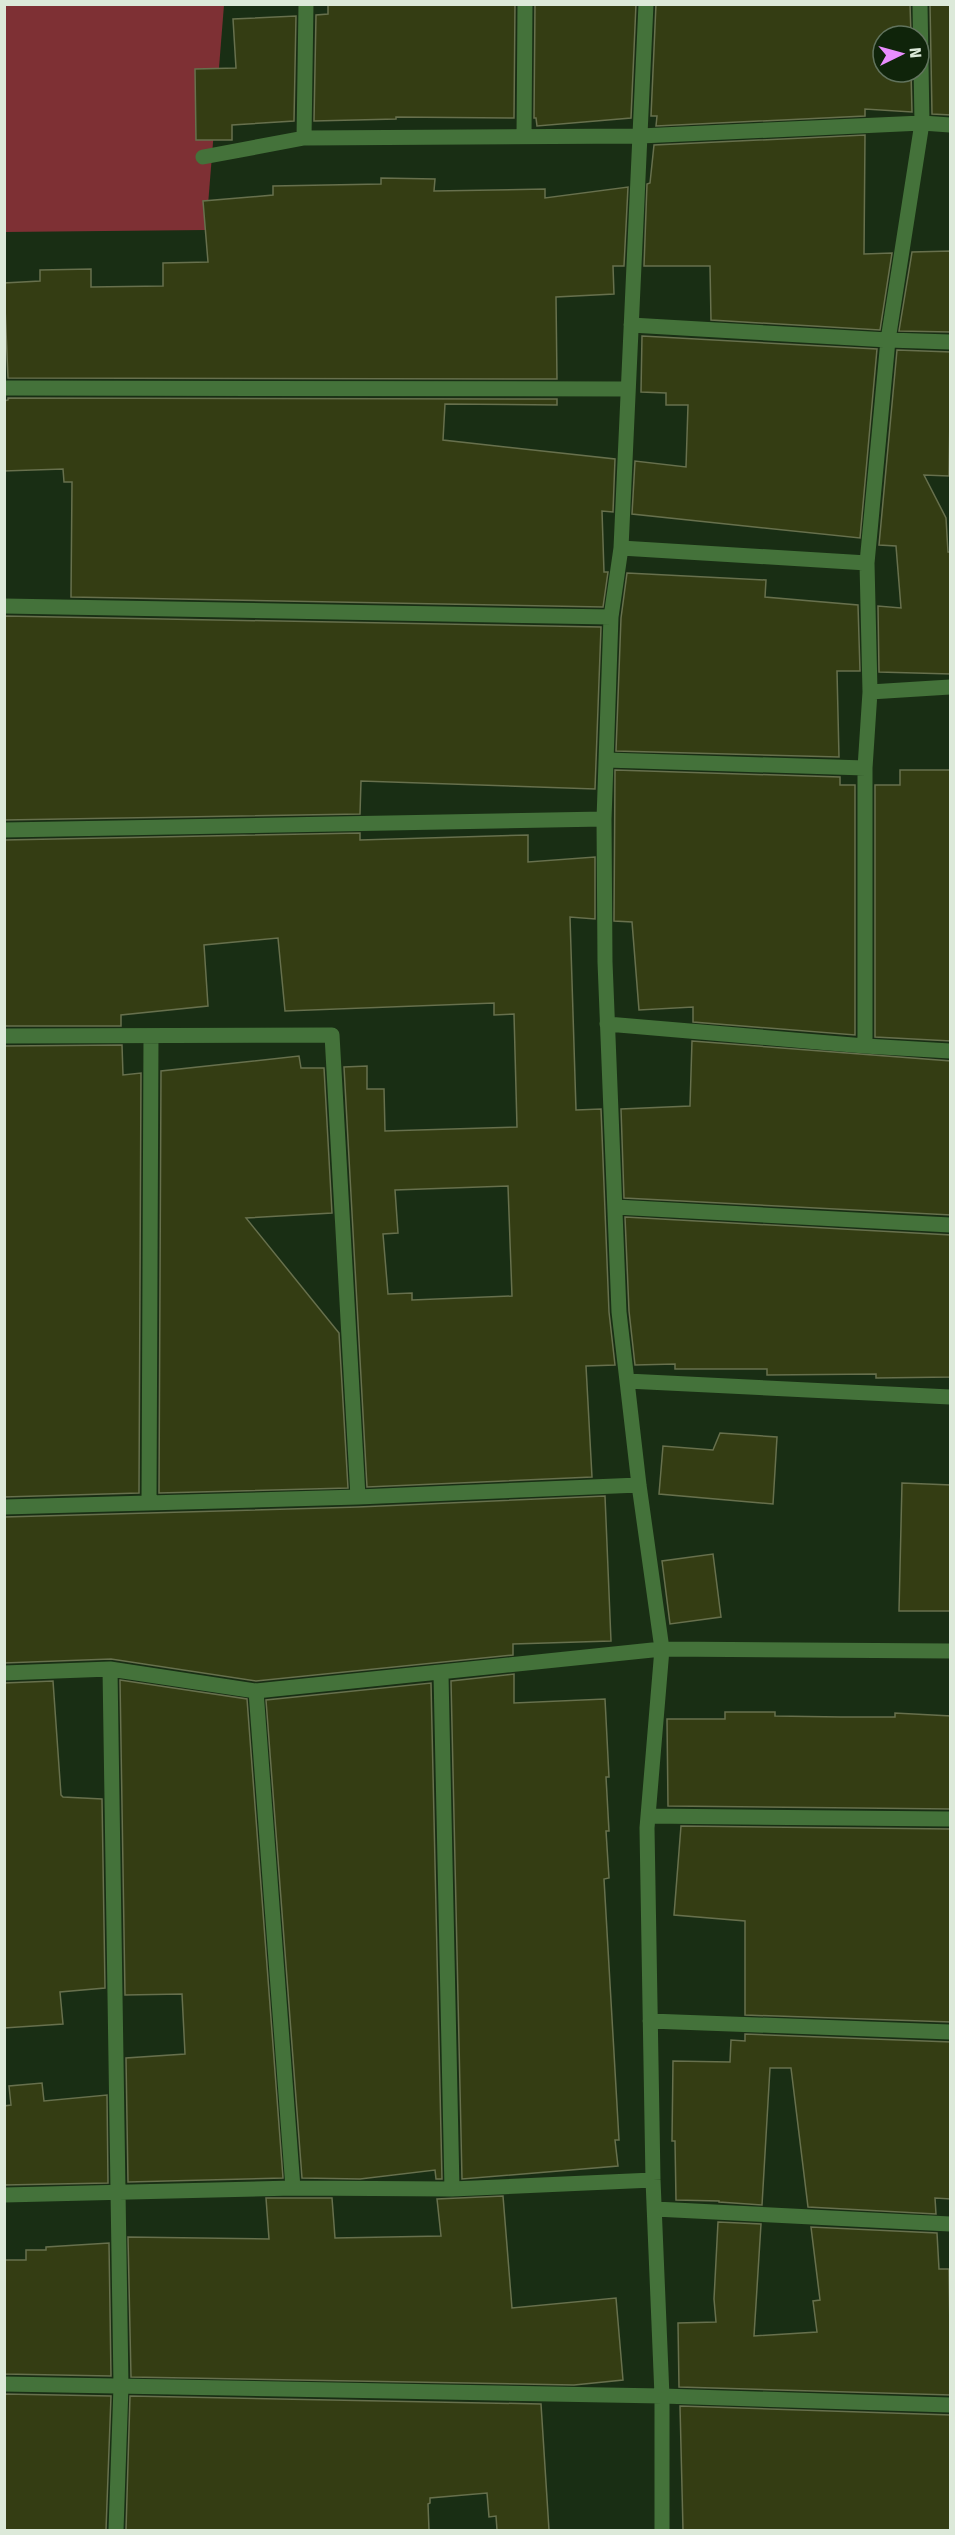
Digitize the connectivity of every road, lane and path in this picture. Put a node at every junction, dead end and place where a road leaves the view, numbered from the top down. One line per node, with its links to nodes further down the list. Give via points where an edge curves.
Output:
1 (306, 4): 9 (street)
2 (525, 4): 7 (street)
3 (646, 4): 8 (street)
4 (920, 4): 5 (street)
5 (922, 123): 6 (street); 8 (street); 12 (street)
6 (951, 125)
7 (524, 136): 8 (street); 9 (street)
8 (640, 136): 11 (street)
9 (304, 138): 10 (street)
10 (203, 158)
11 (631, 325): 12 (street); 15 (street)
12 (888, 340): 13 (street); 17 (street)
13 (951, 342)
14 (4, 388): 15 (street)
15 (628, 389): 16 (street)
16 (621, 548): 17 (street); 19 (street)
17 (867, 563): 21 (street)
18 (4, 606): 19 (street)
19 (610, 617): 22 (street)
20 (951, 687): 21 (street)
21 (870, 692): 23 (street)
22 (606, 760): 23 (street); 24 (street)
23 (865, 768): 29 (street)
24 (604, 819): 25 (street); 26 (street)
25 (4, 830)
26 (607, 1024): 29 (street); 31 (street)
27 (4, 1036): 28 (street)
28 (151, 1036): 36 (street, via 332,1035); 37 (street)
29 (865, 1046): 30 (street)
30 (951, 1051)
31 (615, 1208): 32 (street); 33 (street, via 619,1312)
32 (951, 1225)
33 (627, 1381): 34 (street); 35 (street)
34 (951, 1397)
35 (639, 1485): 36 (street); 39 (street)
36 (358, 1497): 37 (street)
37 (149, 1503): 38 (street)
38 (4, 1507)
39 (662, 1649): 40 (street); 43 (street); 45 (street)
40 (951, 1651)
41 (110, 1669): 42 (street); 44 (street); 52 (street)
42 (4, 1673)
43 (441, 1674): 44 (street); 51 (street)
44 (256, 1691): 50 (street)
45 (649, 1816): 46 (street); 47 (street)
46 (951, 1819)
47 (650, 2021): 48 (street); 49 (street)
48 (951, 2032)
49 (653, 2180): 51 (street); 54 (street)
50 (292, 2188): 51 (street); 52 (street)
51 (452, 2188)
52 (119, 2192): 53 (street); 57 (street)
53 (4, 2195)
54 (654, 2209): 55 (street); 58 (street)
55 (951, 2224)
56 (4, 2384): 57 (street)
57 (121, 2386): 58 (street); 60 (street)
58 (662, 2396): 59 (street); 61 (street)
59 (951, 2405)
60 (116, 2530)
61 (662, 2530)

